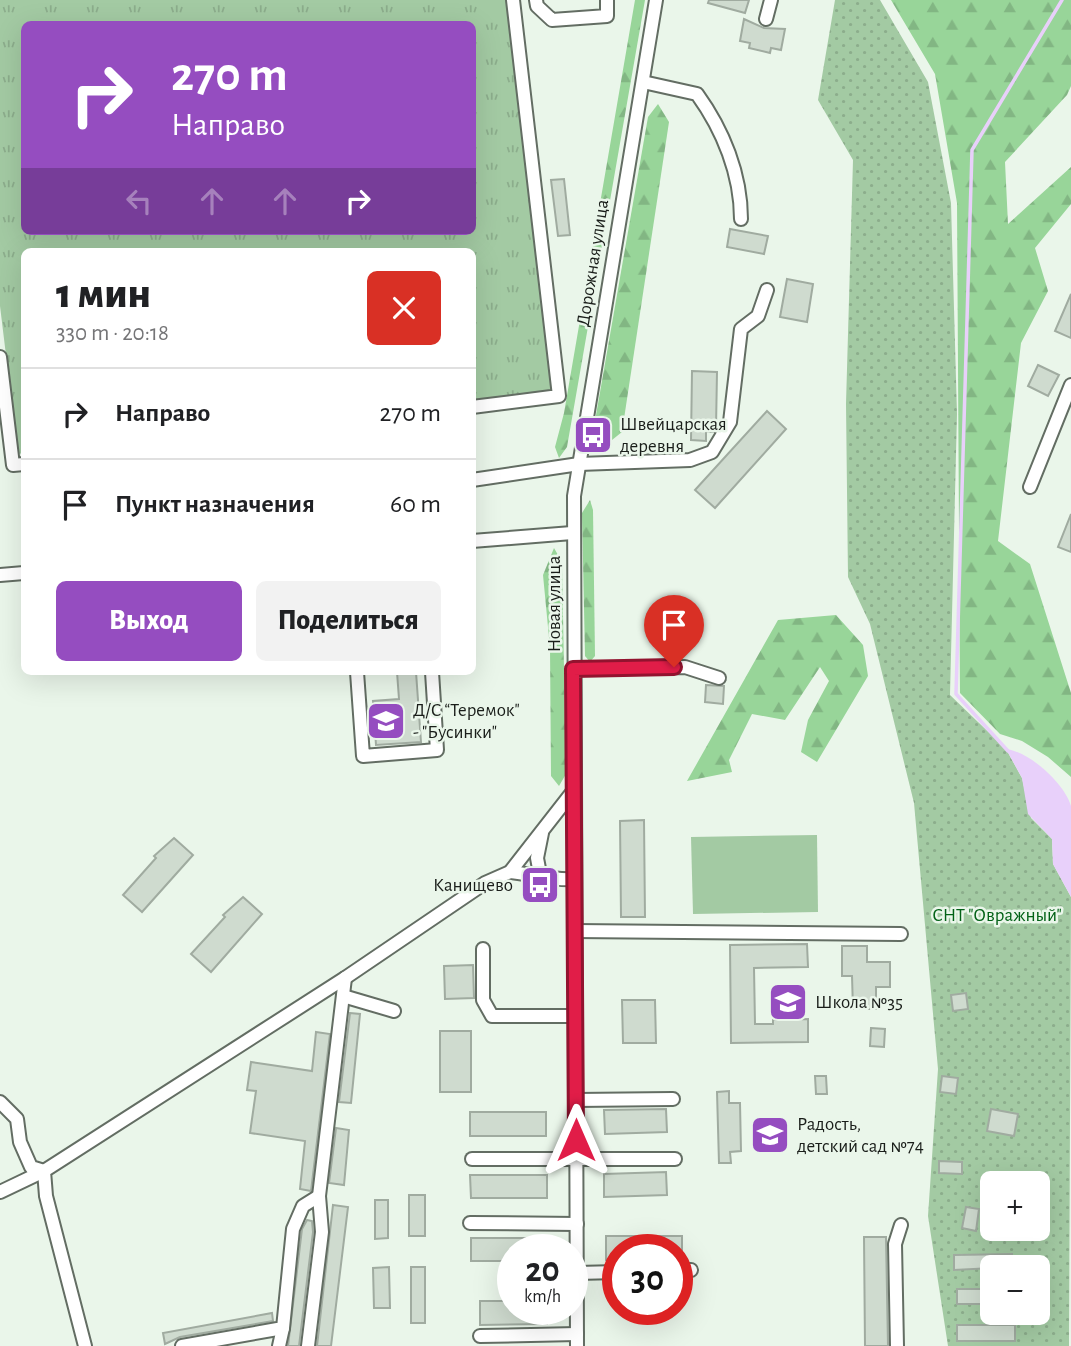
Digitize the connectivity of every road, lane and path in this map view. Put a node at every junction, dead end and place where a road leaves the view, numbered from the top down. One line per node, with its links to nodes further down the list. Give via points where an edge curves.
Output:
1 (513, 0): 12 (street, via 559,396)
2 (536, 0): 3 (street, via 552,20 607,16)
3 (607, 0)
4 (656, 0): 7 (street, Дорожная улица)
5 (771, 0): 6 (street)
6 (766, 19)
7 (643, 82): 8 (street, via 697,94 711,113 731,158); 14 (street, Дорожная улица)
8 (741, 219)
9 (767, 290): 14 (street, via 758,316 741,329 730,422 712,452 690,460)
10 (0, 358): 13 (street, via 13,465)
11 (1071, 385): 16 (street)
12 (476, 406)
13 (21, 464)
14 (579, 464): 15 (street); 17 (street, Дорожная улица)
15 (476, 479)
16 (1030, 487)
17 (572, 533): 18 (street); 21 (street, Новая улица)
18 (476, 541)
19 (21, 573): 20 (street)
20 (0, 575)
21 (573, 669): 24 (street, via 685,667); 25 (street, Новая улица)
22 (357, 675): 23 (street, via 363,756 437,750)
23 (432, 675)
24 (719, 678)
25 (574, 790): 26 (street); 29 (street, Новая улица)
26 (542, 832): 27 (street); 28 (street, via 537,858)
27 (510, 872): 28 (street); 33 (street, via 485,883)
28 (540, 874): 29 (street, via 559,881)
29 (575, 879): 30 (street, Новая улица)
30 (575, 931): 31 (street); 36 (street, Новая улица)
31 (901, 934)
32 (483, 949): 36 (street, via 483,1000 492,1016)
33 (345, 978): 34 (street); 43 (street)
34 (343, 996): 35 (street); 45 (street)
35 (394, 1012)
36 (576, 1016): 38 (street, Новая улица)
37 (673, 1098): 38 (street)
38 (576, 1100): 42 (street, Новая улица)
39 (0, 1101): 43 (street, via 17,1119 20,1142 31,1167)
40 (472, 1159): 42 (street)
41 (675, 1159): 42 (street)
42 (576, 1160): 47 (street, Новая улица)
43 (44, 1171): 44 (street); 53 (street, via 46,1196)
44 (0, 1192)
45 (319, 1196): 50 (street, via 303,1206 293,1229); 56 (street, via 322,1232)
46 (470, 1223): 47 (street)
47 (576, 1224): 49 (street, Новая улица)
48 (901, 1226): 57 (street, via 895,1244)
49 (576, 1234)
50 (283, 1328): 54 (street); 55 (street)
51 (480, 1336): 52 (street)
52 (577, 1340)
53 (85, 1346)
54 (182, 1346)
55 (279, 1346)
56 (308, 1346)
57 (897, 1346)

